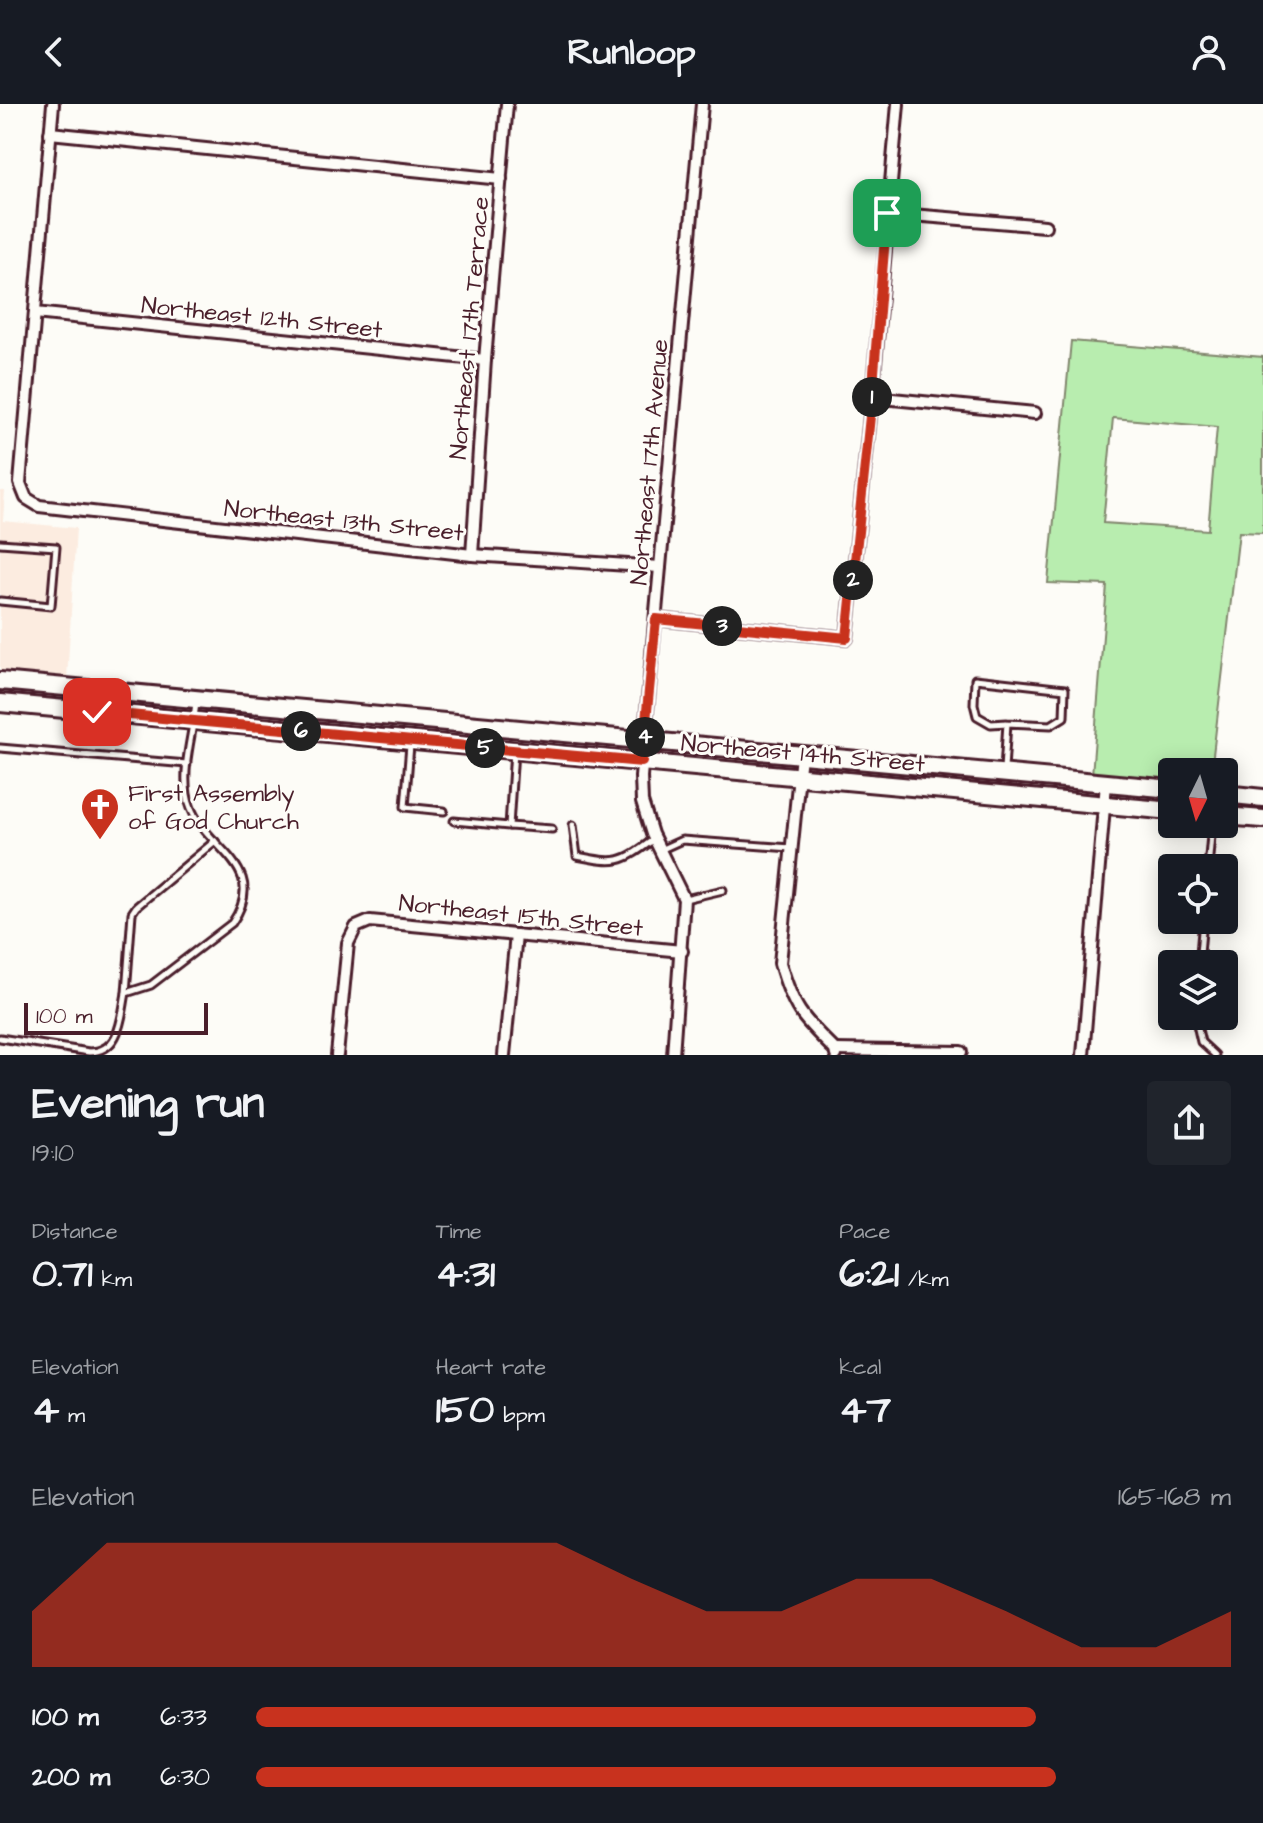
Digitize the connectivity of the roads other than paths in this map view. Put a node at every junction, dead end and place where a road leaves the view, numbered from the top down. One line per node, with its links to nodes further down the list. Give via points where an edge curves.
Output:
1 (53, 104): 5 (street)
2 (507, 104): 6 (street, Northeast 17th Terrace)
3 (702, 104): 15 (street, Northeast 17th Avenue)
4 (898, 104): 7 (street)
5 (50, 133): 6 (street); 9 (street)
6 (501, 179): 10 (street, Northeast 17th Terrace)
7 (887, 213): 8 (street); 11 (street)
8 (1045, 226)
9 (35, 313): 10 (street, Northeast 12th Street); 14 (street, Northeast 13th Street, via 20,483 26,498 39,506)
10 (485, 360): 14 (street, Northeast 17th Terrace)
11 (872, 397): 12 (street); 17 (street, via 847,638)
12 (1035, 413)
13 (0, 543): 16 (lane, via 56,547 51,606)
14 (472, 555): 15 (street, Northeast 13th Street)
15 (660, 567): 17 (street, Northeast 17th Avenue)
16 (0, 601)
17 (656, 619): 24 (street, Northeast 17th Avenue)
18 (0, 681): 19 (main road, Northeast 14th Street)
19 (197, 700): 21 (lane); 24 (main road, Northeast 14th Street)
20 (0, 703): 21 (main road, Northeast 14th Street)
21 (195, 721): 23 (main road, Northeast 14th Street); 29 (lane)
22 (1007, 723): 22 (lane, via 991,724 977,716 975,679 1065,689 1064,717 1051,725); 30 (lane)
23 (410, 741): 26 (main road, Northeast 14th Street); 38 (lane, via 405,807)
24 (644, 741): 27 (main road, Northeast 14th Street); 28 (street, Northeast 17th Avenue)
25 (0, 748): 29 (lane)
26 (515, 750): 28 (main road, Northeast 14th Street); 43 (lane)
27 (801, 755): 30 (main road, Northeast 14th Street); 31 (street)
28 (642, 762): 31 (main road, Northeast 14th Street); 45 (street, Northeast 17th Avenue, via 642,802)
29 (187, 764): 46 (lane, via 191,808)
30 (1003, 774): 32 (main road, Northeast 14th Street)
31 (799, 776): 36 (main road, Northeast 14th Street); 47 (street)
32 (1106, 783): 33 (main road, Northeast 14th Street); 36 (street)
33 (1158, 788)
34 (1238, 794): 35 (main road)
35 (1262, 795)
36 (1104, 805): 37 (main road, Northeast 14th Street); 61 (street)
37 (1158, 810)
38 (444, 811)
39 (1238, 817): 40 (main road)
40 (1263, 819)
41 (454, 821): 43 (lane)
42 (573, 825): 45 (lane, via 577,856 607,862 628,859)
43 (509, 826): 44 (lane)
44 (552, 829)
45 (654, 839): 48 (street, Northeast 17th Avenue)
46 (215, 841): 53 (lane, via 132,913); 53 (lane, via 245,882 238,914 151,985)
47 (792, 848): 48 (lane, via 682,840); 57 (street, via 780,963 802,1017)
48 (660, 850): 50 (street, Northeast 17th Avenue)
49 (723, 890): 50 (lane)
50 (684, 899): 52 (street, Northeast 17th Avenue)
51 (516, 935): 52 (street, Northeast 15th Street); 58 (street, Northeast 15th Street, via 370,921 356,927 348,943); 59 (street)
52 (682, 951): 60 (street, Northeast 17th Avenue)
53 (126, 993): 55 (lane, via 116,1035 103,1050)
54 (1198, 1030): 62 (lane, via 1201,1042)
55 (0, 1038)
56 (961, 1052): 57 (street)
57 (837, 1053)
58 (337, 1055)
59 (504, 1055)
60 (673, 1055)
61 (1083, 1055)
62 (1215, 1055)

